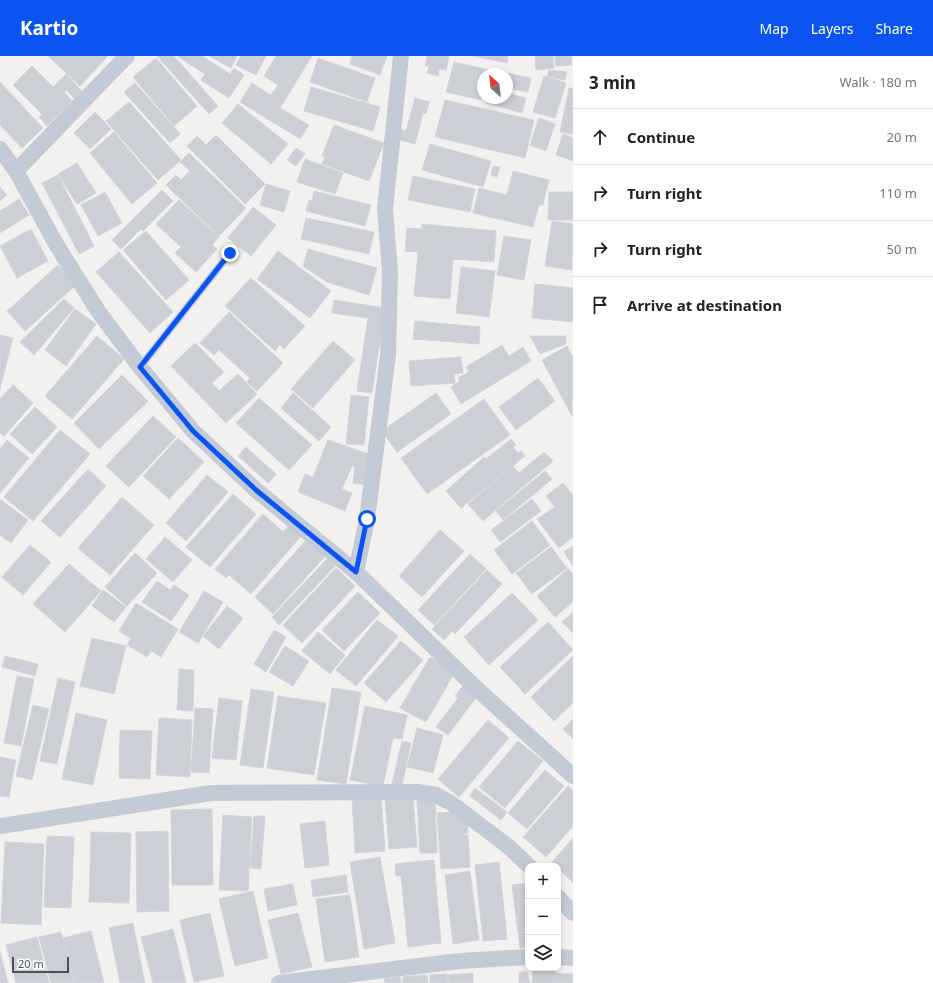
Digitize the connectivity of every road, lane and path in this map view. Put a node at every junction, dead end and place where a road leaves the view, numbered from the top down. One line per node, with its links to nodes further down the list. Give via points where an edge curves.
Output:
1 (127, 56): 4 (street)
2 (401, 56): 7 (street, via 385,209 390,272 388,356 367,519)
3 (0, 149): 4 (street)
4 (16, 171): 6 (street, via 56,244 98,311)
5 (230, 253): 6 (lane)
6 (140, 367): 7 (street, via 193,431 256,490)
7 (356, 572): 8 (street, via 476,688)
8 (573, 776)
9 (0, 826): 10 (street, via 211,793 418,792 436,795 451,803 503,842)
10 (526, 863)
11 (560, 899): 12 (street)
12 (573, 913)
13 (525, 957): 16 (street, via 460,961)
14 (561, 957): 15 (street)
15 (573, 958)
16 (279, 983)

